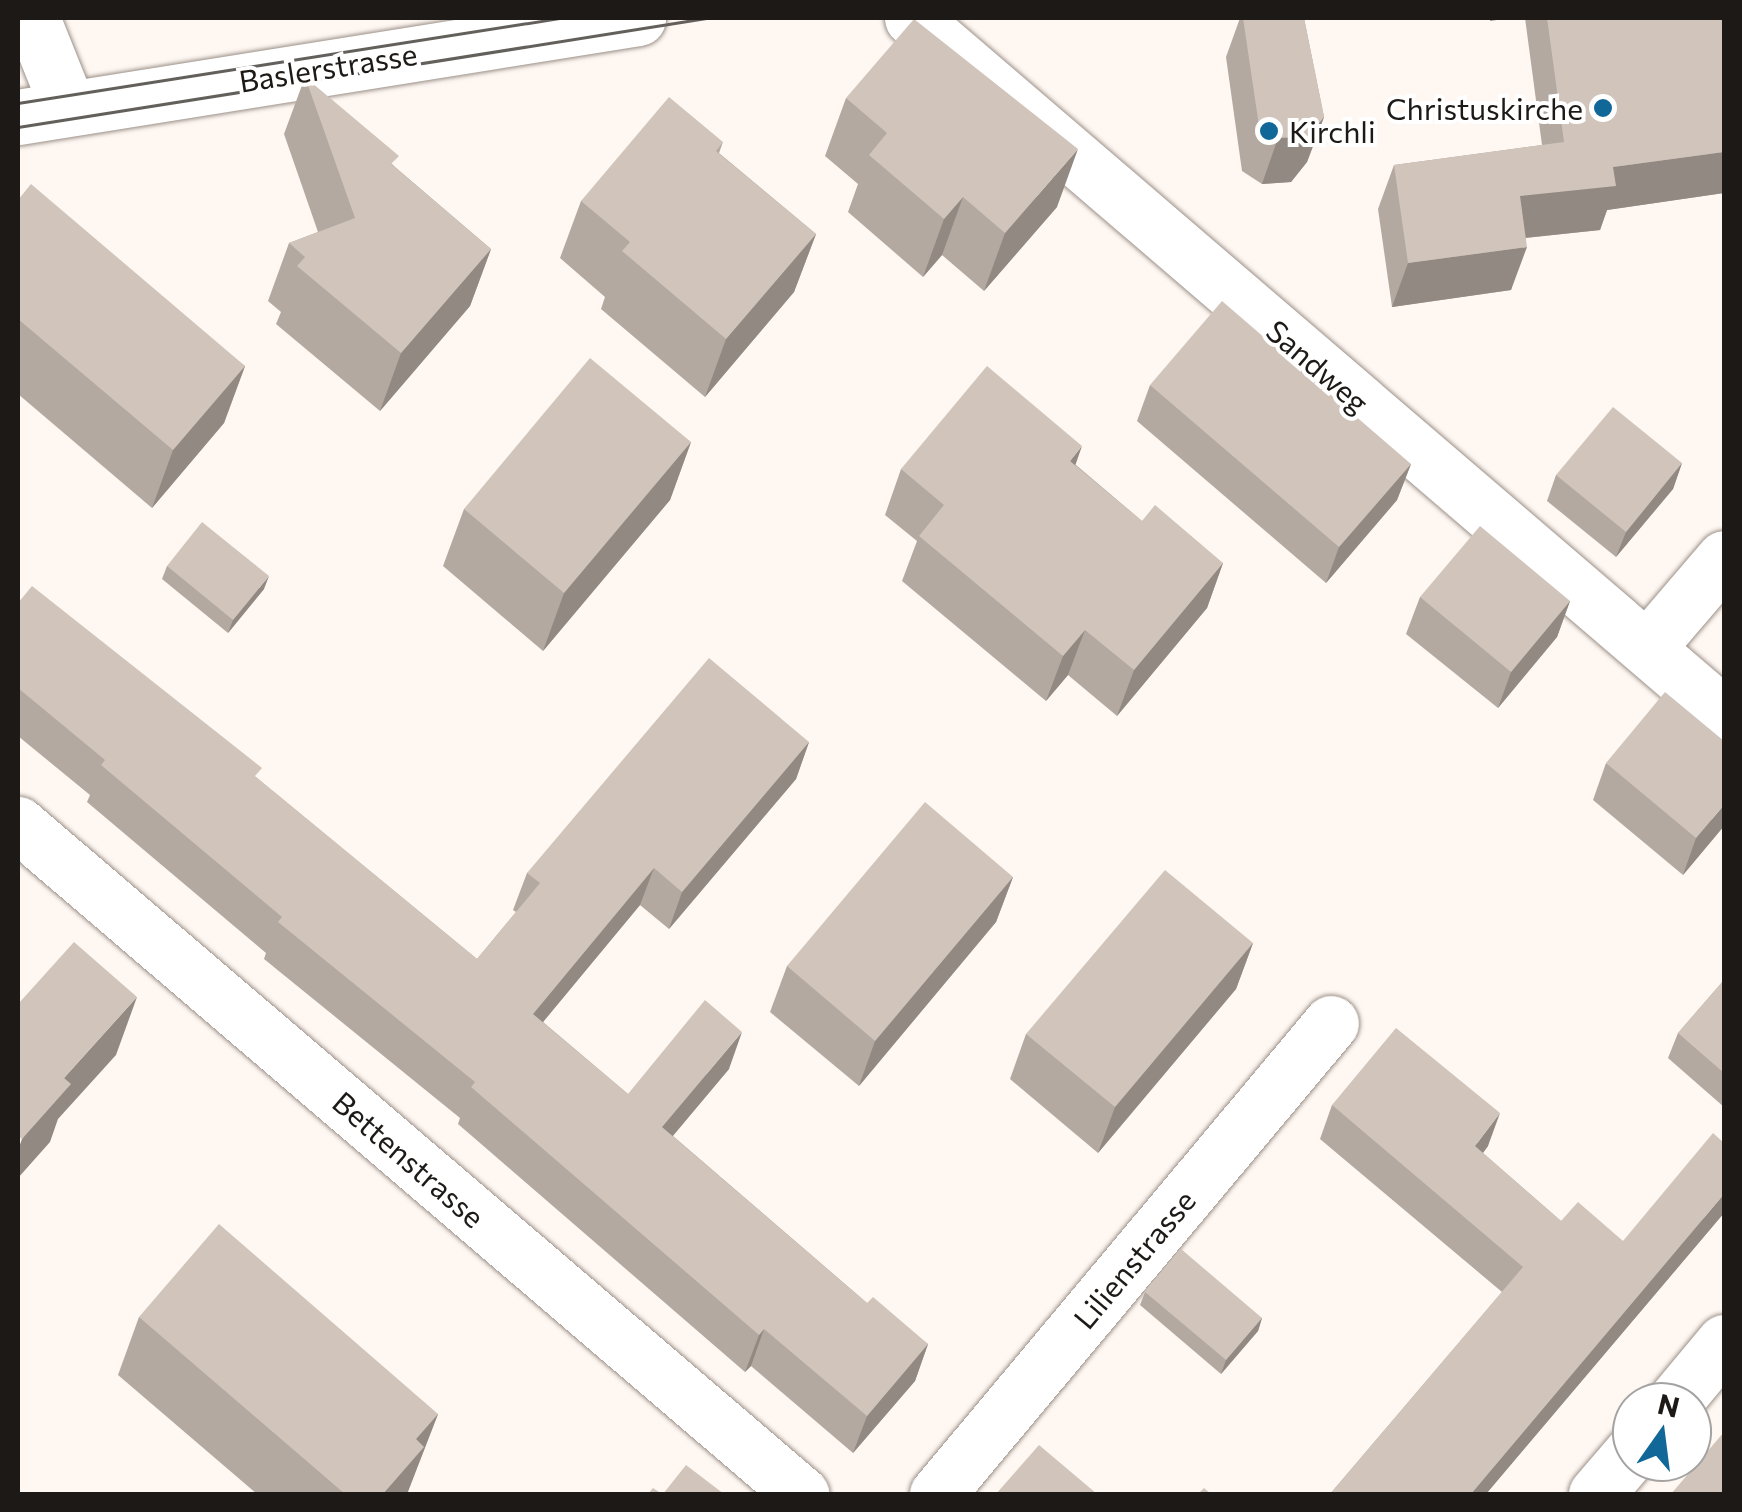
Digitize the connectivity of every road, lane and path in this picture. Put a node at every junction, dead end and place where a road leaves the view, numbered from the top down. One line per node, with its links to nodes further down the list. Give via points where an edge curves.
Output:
1 (32, 18): 4 (street)
2 (638, 18): 4 (street, Baslerstrasse)
3 (912, 18): 6 (street, Sandweg)
4 (43, 112)
5 (1724, 558): 6 (street)
6 (1647, 648): 7 (street, Sandweg)
7 (1724, 715)
8 (18, 824): 12 (street, Bettenstrasse)
9 (1331, 1022): 13 (street, Lilienstrasse)
10 (1724, 1342): 11 (street)
11 (1691, 1382)
12 (801, 1494)
13 (937, 1494)

